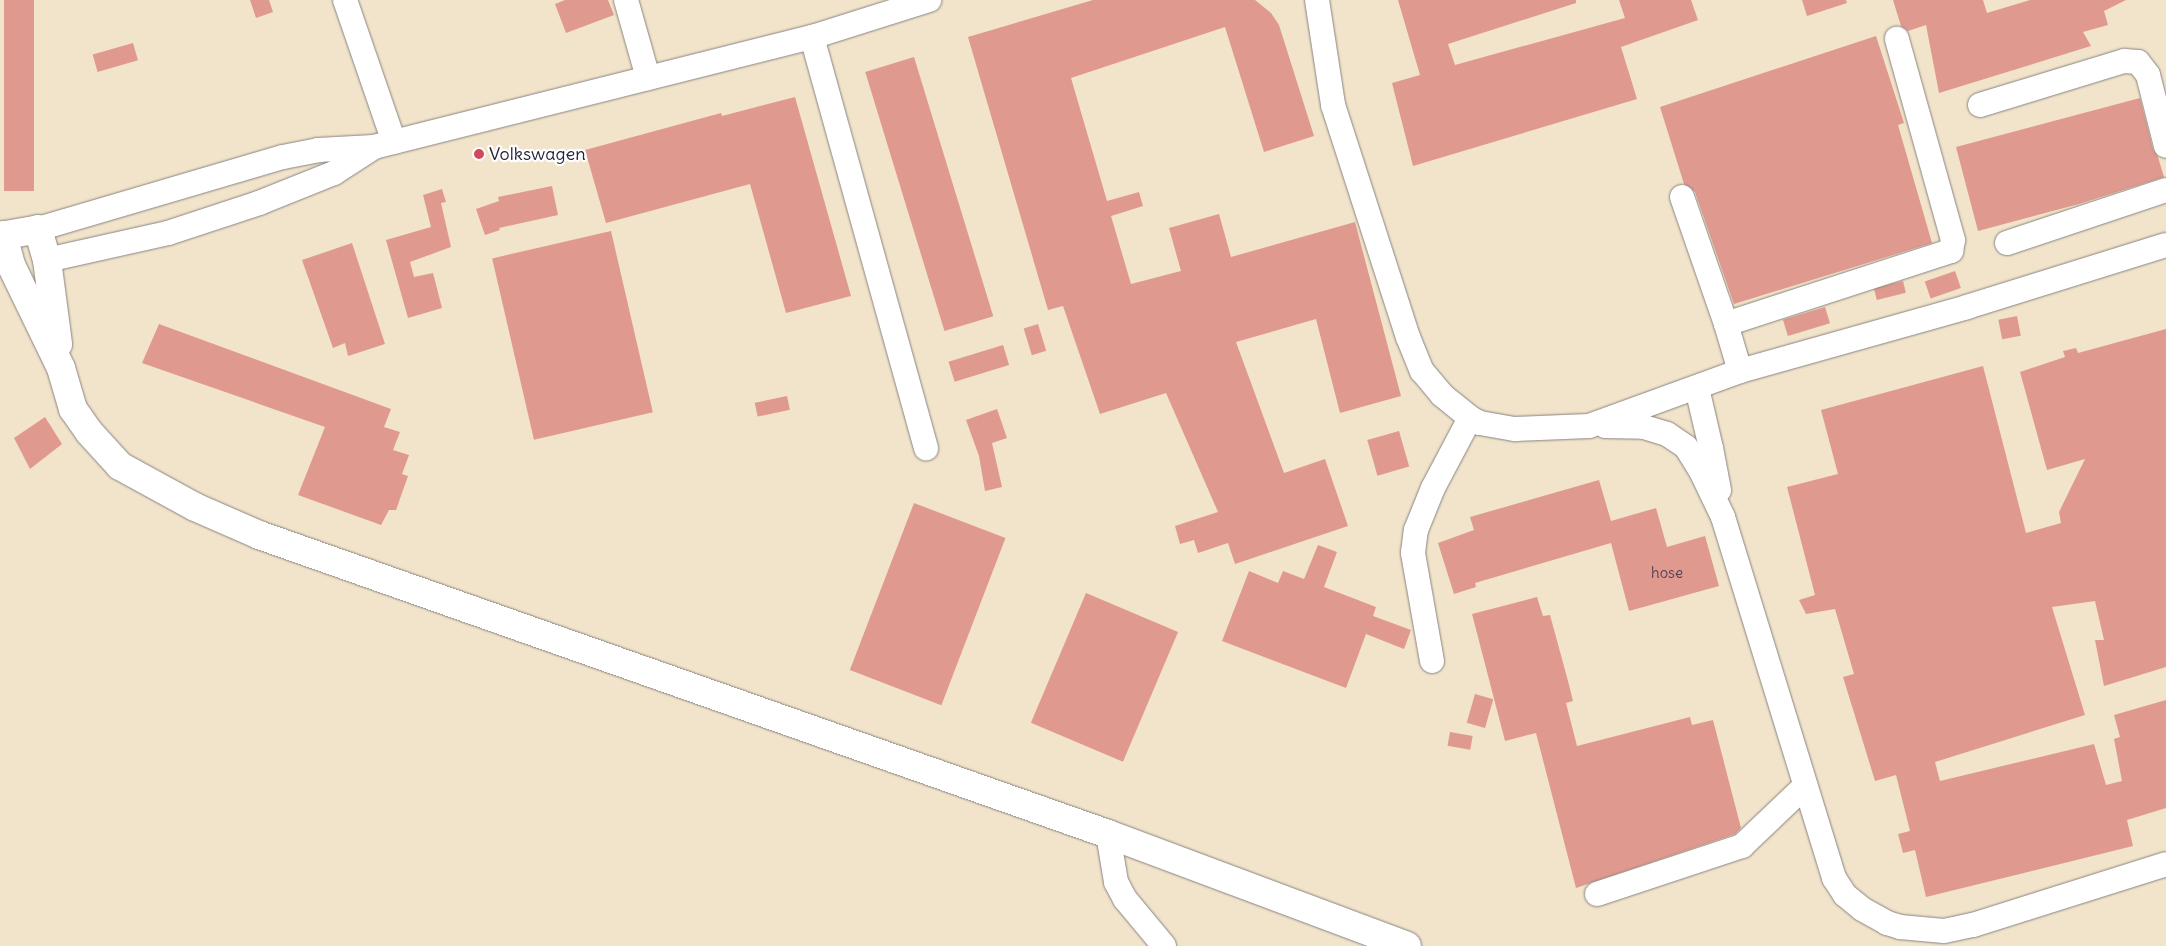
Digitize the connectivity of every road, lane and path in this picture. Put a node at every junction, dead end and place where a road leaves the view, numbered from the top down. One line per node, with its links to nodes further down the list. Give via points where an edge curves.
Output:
1 (345, 0): 9 (lane)
2 (626, 0): 7 (lane)
3 (929, 0): 5 (lane)
4 (1317, 0): 23 (lane, via 1333,105 1408,337 1422,371 1442,395)
5 (812, 37): 7 (lane); 25 (lane)
6 (1897, 39): 19 (lane, via 1953,240 1951,251)
7 (648, 78): 9 (lane)
8 (1980, 106): 10 (lane, via 2124,61 2138,62 2148,75)
9 (384, 144): 13 (lane, via 283,157); 17 (lane, via 334,173 259,203 168,233)
10 (2166, 146)
11 (2166, 190): 15 (lane)
12 (1682, 197): 19 (lane)
13 (38, 229): 14 (main road); 17 (main road)
14 (2, 236): 18 (main road)
15 (2007, 243)
16 (2166, 245): 21 (lane, via 1967,307)
17 (47, 260): 18 (main road); 20 (main road)
18 (6, 264): 20 (main road)
19 (1726, 324): 21 (lane)
20 (60, 368): 29 (main road, via 73,409 120,466 195,508 259,535)
21 (1740, 371): 22 (lane)
22 (1697, 388): 24 (lane); 26 (lane, via 1712,448)
23 (1470, 418): 24 (lane, via 1515,429); 27 (lane, via 1433,488 1416,530 1412,553)
24 (1589, 426): 26 (lane, via 1644,427 1668,434 1686,447)
25 (926, 448)
26 (1723, 517): 28 (lane)
27 (1432, 661)
28 (1805, 786): 30 (lane, via 1834,878 1845,895 1873,915 1900,927 1944,931 1973,925); 31 (lane, via 1742,846)
29 (1108, 834): 32 (lane, via 1116,882 1125,899); 33 (main road)
30 (2166, 864)
31 (1597, 894)
32 (1164, 946)
33 (1408, 946)

